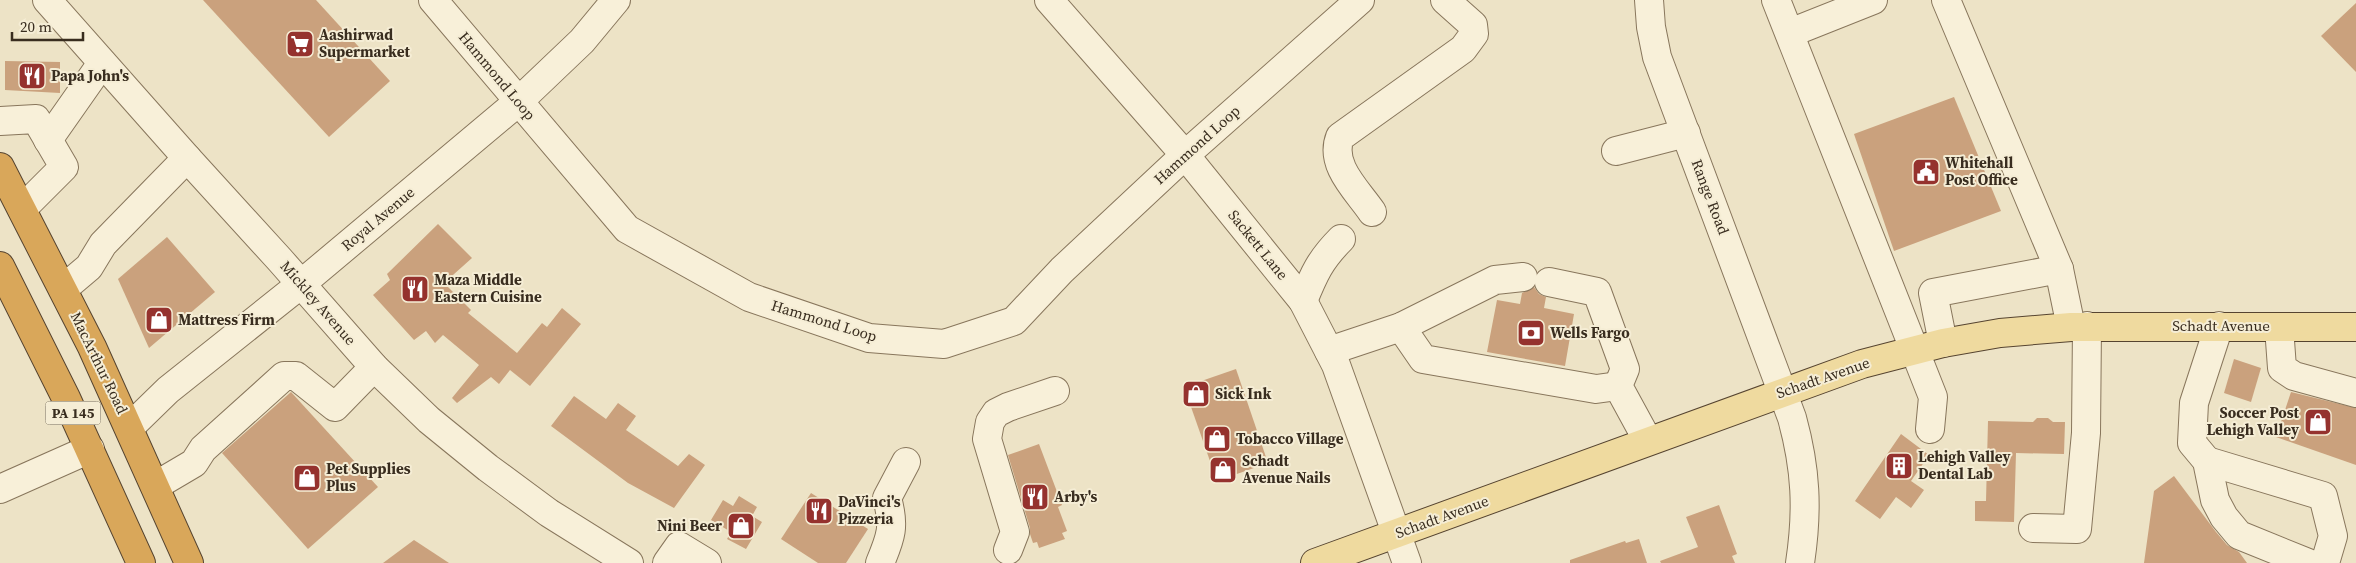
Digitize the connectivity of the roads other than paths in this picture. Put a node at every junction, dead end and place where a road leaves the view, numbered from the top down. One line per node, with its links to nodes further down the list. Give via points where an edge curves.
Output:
1 (47, 0): 12 (street, Mickley Avenue)
2 (433, 0): 13 (street, Hammond Loop)
3 (616, 0): 13 (street, Royal Avenue, via 582,41)
4 (1049, 0): 18 (street, Sackett Lane)
5 (1360, 0): 18 (street, Hammond Loop)
6 (1445, 0): 22 (street, via 1473,26 1474,34 1463,49 1340,137 1336,147 1340,166)
7 (1649, 0): 15 (street, Range Road, via 1657,57)
8 (1776, 0): 11 (street)
9 (1873, 0): 11 (street)
10 (1946, 0): 25 (street)
11 (1790, 33): 37 (street)
12 (102, 63): 16 (street); 19 (street, Mickley Avenue)
13 (518, 102): 18 (street, Hammond Loop, via 627,229 749,297 869,338 944,344 1014,321 1062,270); 28 (street, Royal Avenue)
14 (0, 121): 16 (street, via 36,119)
15 (1686, 133): 17 (street); 42 (street, Range Road)
16 (48, 140): 21 (street, via 64,167)
17 (1616, 151)
18 (1185, 155): 30 (street, Sackett Lane)
19 (187, 158): 28 (street, Mickley Avenue); 29 (street, via 103,244 90,267)
20 (0, 167): 21 (highway, MacArthur Road / PA 145)
21 (22, 209): 29 (highway, MacArthur Road / PA 145)
22 (1372, 212)
23 (1341, 239): 30 (street, via 1317,267)
24 (0, 266): 47 (highway, PA 145)
25 (2059, 269): 31 (street); 36 (street, via 1933,293)
26 (1523, 278): 33 (street, via 1495,280)
27 (1550, 282): 40 (street, via 1597,292 1625,369)
28 (301, 284): 39 (street, Mickley Avenue); 44 (street, Royal Avenue, via 168,390)
29 (63, 289): 44 (highway, MacArthur Road / PA 145)
30 (1303, 301): 38 (street, Sackett Lane)
31 (2079, 326): 32 (main road, Schadt Avenue); 36 (main road, Schadt Avenue, via 2000,333); 52 (street, via 2086,433 2077,529)
32 (2219, 326): 34 (main road, Schadt Avenue); 48 (street, via 2194,403 2192,443)
33 (1401, 327): 38 (street); 40 (street, via 1423,359 1596,389)
34 (2279, 327): 35 (main road, Schadt Avenue); 43 (street, via 2282,368 2294,376)
35 (2356, 327)
36 (1943, 343): 37 (main road, Schadt Avenue)
37 (1914, 350): 42 (main road, Schadt Avenue, via 1862,364); 45 (street, via 1933,397)
38 (1329, 351): 53 (street, Sackett Lane)
39 (374, 368): 50 (street, via 335,407 296,376 284,376 204,448 194,463); 57 (street, Mickley Avenue, via 429,420 488,468 549,513)
40 (1618, 386): 46 (street)
41 (1056, 390): 54 (street, via 1008,407 996,413 990,422 987,439 1015,532)
42 (1783, 392): 46 (main road, Schadt Avenue); 63 (street, Range Road, via 1802,453 1806,490)
43 (2356, 392)
44 (130, 427): 50 (highway, MacArthur Road / PA 145)
45 (1930, 429)
46 (1648, 441): 53 (main road, Schadt Avenue)
47 (90, 449): 51 (street); 55 (highway, PA 145)
48 (2207, 461): 64 (street, via 2215,500 2239,535); 65 (street, via 2323,496 2332,536)
49 (906, 462): 60 (street, via 887,498 892,530)
50 (155, 486): 56 (highway, MacArthur Road / PA 145)
51 (0, 490)
52 (2033, 528)
53 (1396, 533): 61 (main road, Schadt Avenue); 62 (street, Sackett Lane)
54 (1008, 550)
55 (136, 557)
56 (189, 563)
57 (629, 563)
58 (667, 563): 59 (street, via 679,546)
59 (707, 563)
60 (880, 563)
61 (1315, 563)
62 (1407, 563)
63 (1800, 563)
64 (2308, 563)
65 (2326, 563)

